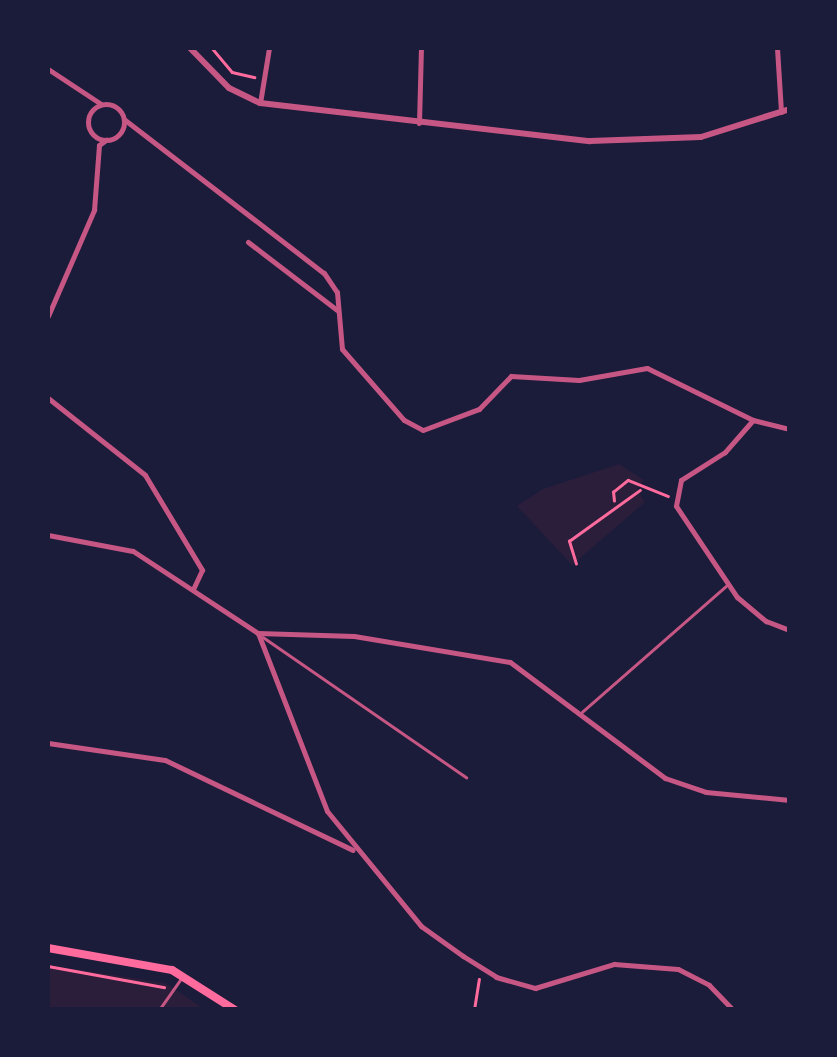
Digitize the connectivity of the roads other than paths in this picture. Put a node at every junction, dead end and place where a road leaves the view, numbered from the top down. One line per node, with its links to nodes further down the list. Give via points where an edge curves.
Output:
1 (190, 48): 6 (street, via 229,88)
2 (269, 48): 6 (street)
3 (420, 48): 10 (street)
4 (777, 48): 8 (street)
5 (48, 69): 7 (street)
6 (260, 103): 10 (street)
7 (101, 104): 9 (street, via 119,108); 11 (street, via 88,120 93,135)
8 (786, 110): 10 (street, via 701,136 630,142)
9 (125, 120): 11 (street, via 122,132); 13 (street, via 324,274 337,292)
10 (418, 123)
11 (106, 140): 14 (street, via 99,145 94,210)
12 (248, 242): 13 (street)
13 (339, 312): 16 (street, via 342,349 404,420 424,430 479,408 510,376 579,380 647,368)
14 (48, 316)
15 (48, 398): 20 (street, via 145,475 202,570)
16 (753, 420): 17 (street); 19 (street, via 726,452 689,472 675,497 685,528)
17 (790, 429)
18 (48, 534): 20 (street, via 111,543)
19 (727, 585): 21 (street, via 750,611); 23 (lane)
20 (193, 590): 22 (street)
21 (790, 630)
22 (258, 633): 23 (street, via 354,636 502,660); 25 (lane); 27 (street, via 328,811)
23 (579, 714): 26 (street, via 686,787)
24 (48, 743): 27 (street, via 164,760)
25 (466, 778)
26 (790, 800)
27 (356, 852): 32 (street, via 421,926 481,967 535,988 614,964 678,969 709,985)
28 (48, 948): 29 (main road)
29 (182, 976): 30 (lane); 31 (main road)
30 (159, 1010)
31 (234, 1010)
32 (732, 1010)

